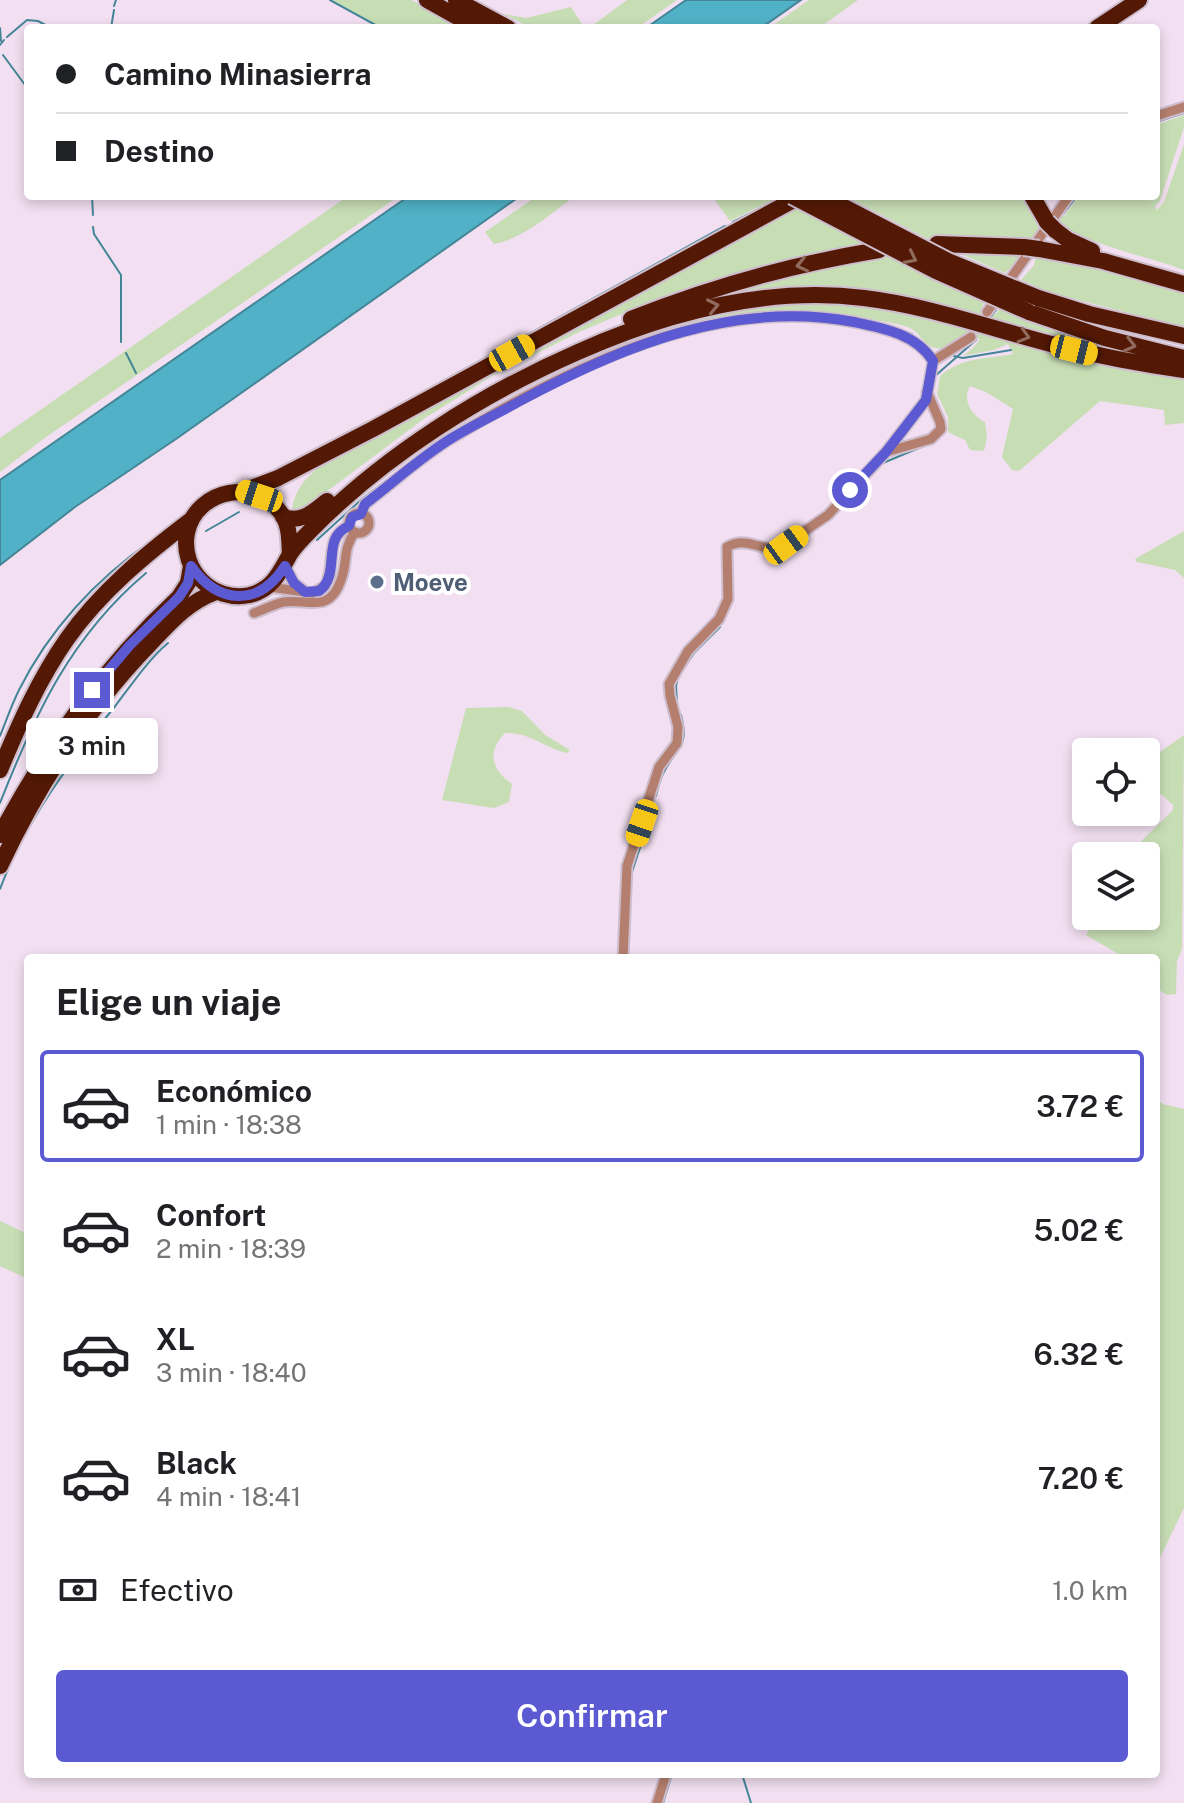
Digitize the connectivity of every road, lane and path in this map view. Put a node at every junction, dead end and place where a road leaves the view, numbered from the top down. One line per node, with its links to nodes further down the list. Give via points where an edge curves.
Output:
1 (427, 0): 3 (highway)
2 (1139, 0): 6 (highway)
3 (461, 8): 4 (highway); 5 (highway)
4 (474, 24)
5 (499, 24)
6 (1103, 24)
7 (1184, 107): 8 (street)
8 (1160, 115)
9 (794, 200): 27 (highway)
10 (800, 200): 18 (highway, one-way to 18, bridge, via 936,271)
11 (831, 200): 18 (highway, bridge)
12 (1035, 200): 16 (highway, via 1051,226 1083,248)
13 (1066, 200): 19 (street)
14 (937, 244): 16 (highway, via 1032,248)
15 (879, 250): 29 (highway, one-way to 29, via 747,279 607,328 448,412 308,516 290,519)
16 (1145, 272): 17 (highway)
17 (1184, 284)
18 (1033, 305): 20 (highway); 22 (highway, one-way to 22, via 1105,338)
19 (987, 312)
20 (1184, 336)
21 (971, 337): 23 (street)
22 (1184, 358)
23 (933, 361): 25 (street); 30 (street, via 900,333 843,320 805,316 727,321 681,332 636,345 450,439 365,504)
24 (1184, 370): 35 (highway, one-way to 24, via 337,505 471,408 626,331 723,304 787,297 863,298 1116,360)
25 (927, 392): 26 (street); 26 (street, via 941,429 931,439)
26 (886, 452): 43 (street, via 828,515 786,545 777,550 751,543 727,547 728,599 719,619 688,651 669,684 677,743 659,767 627,866)
27 (309, 462): 28 (highway); 29 (highway, via 277,487)
28 (244, 491): 29 (highway); 31 (highway, via 215,496)
29 (278, 511): 35 (highway, via 289,533)
30 (361, 514): 32 (street, via 352,517); 32 (street, via 368,527 361,533)
31 (191, 520): 33 (highway); 34 (highway)
32 (352, 529): 38 (street, via 337,534 325,586); 39 (street, via 341,582 330,597 313,604 287,601)
33 (155, 551): 34 (highway, via 170,546); 40 (highway, via 127,572 68,636 29,704)
34 (189, 559): 37 (highway, via 202,582); 41 (highway, via 188,583 179,597 111,666 74,714)
35 (288, 560): 36 (highway); 38 (street, via 294,583)
36 (268, 587): 37 (highway, via 234,596); 38 (street)
37 (216, 592): 42 (highway, via 195,600 106,693 53,768)
38 (305, 592)
39 (254, 613)
40 (0, 770)
41 (0, 835)
42 (0, 866)
43 (623, 954)
44 (665, 1778): 45 (street)
45 (657, 1803)

